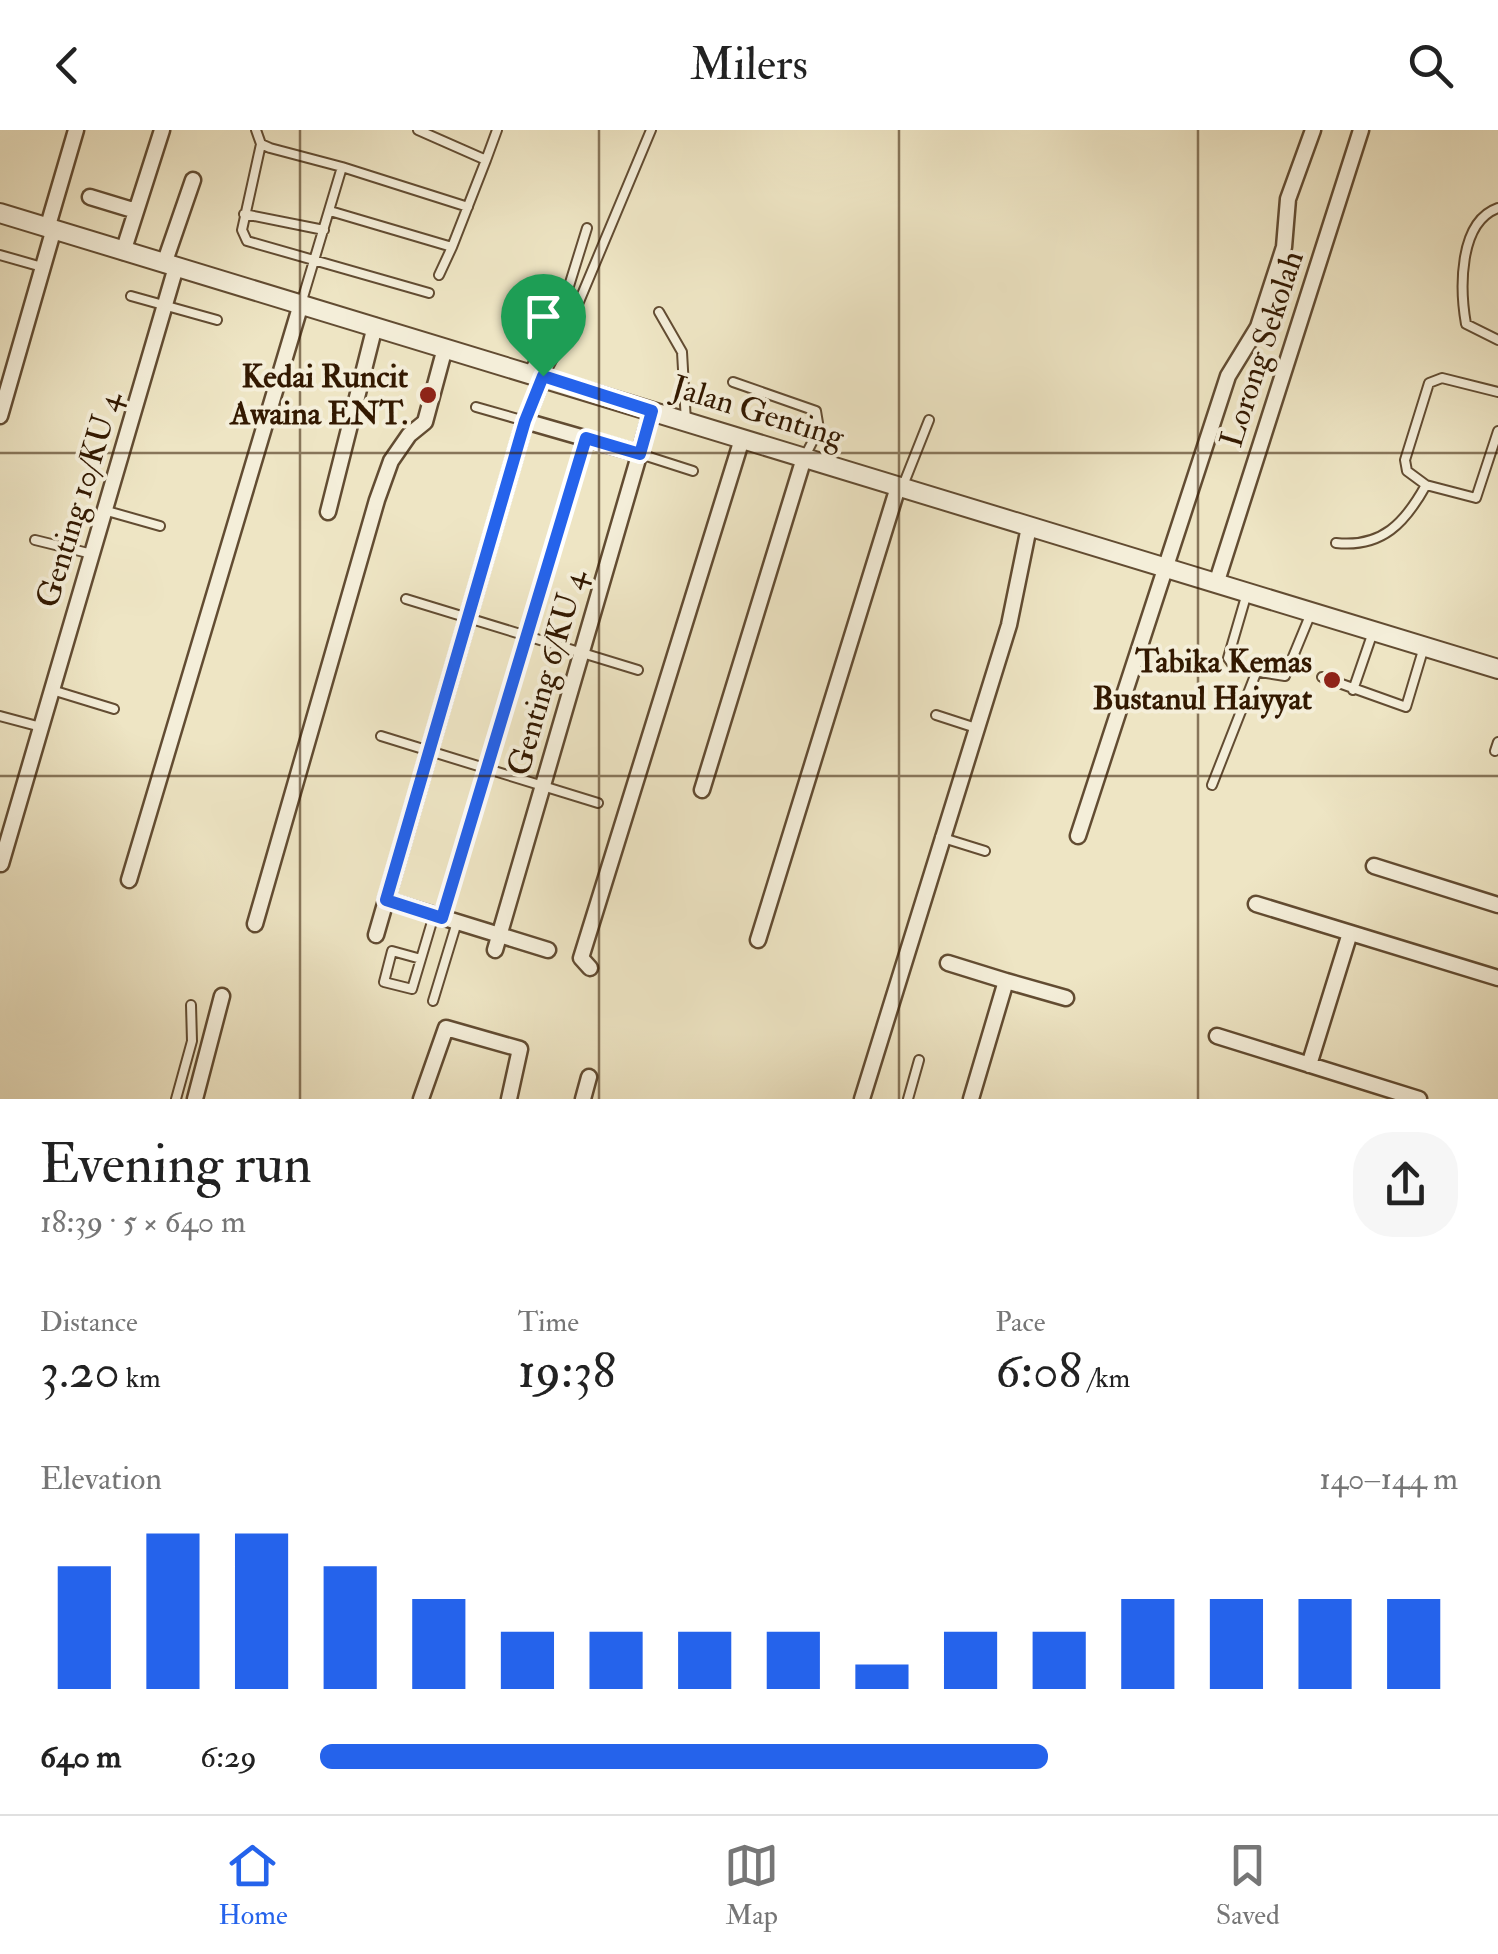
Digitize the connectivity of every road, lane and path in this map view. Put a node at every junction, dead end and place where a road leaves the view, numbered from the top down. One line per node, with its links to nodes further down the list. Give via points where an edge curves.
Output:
1 (76, 130): 21 (street)
2 (162, 130): 16 (street)
3 (256, 130): 9 (lane)
4 (418, 130): 10 (lane)
5 (497, 130): 10 (lane)
6 (652, 130): 39 (lane, via 564,340)
7 (1313, 130): 63 (street, via 1288,199 1284,247 1258,327 1228,376)
8 (1361, 130): 64 (street, Lorong Sekolah)
9 (262, 144): 11 (lane); 19 (lane)
10 (486, 160): 14 (lane)
11 (342, 167): 14 (lane); 17 (lane)
12 (193, 180): 27 (street, Genting 10/KU 4)
13 (90, 197): 16 (street)
14 (468, 207): 23 (lane)
15 (1498, 208): 37 (lane, via 1477,226 1462,289 1466,324)
16 (136, 210): 24 (street)
17 (330, 211): 22 (lane); 23 (lane)
18 (0, 213): 21 (street, Jalan Genting)
19 (244, 214): 22 (lane); 26 (lane, via 247,242)
20 (587, 228): 39 (lane)
21 (50, 230): 24 (street, Jalan Genting); 28 (street)
22 (324, 230): 26 (lane)
23 (452, 247): 29 (lane)
24 (122, 252): 27 (street, Jalan Genting)
25 (0, 256): 28 (lane)
26 (314, 262): 30 (lane); 32 (lane)
27 (170, 266): 32 (street, Jalan Genting); 33 (street, Genting 10/KU 4)
28 (42, 267): 44 (street)
29 (439, 275)
30 (430, 293)
31 (131, 296): 33 (lane)
32 (301, 304): 36 (street, Jalan Genting); 96 (street)
33 (164, 306): 35 (lane); 56 (street, Genting 10/KU 4)
34 (659, 312): 47 (lane, via 682,352)
35 (216, 320)
36 (375, 326): 38 (street, Jalan Genting); 57 (street)
37 (1498, 340)
38 (445, 348): 39 (street, Jalan Genting); 102 (street, via 425,422 391,461 378,500)
39 (536, 374): 43 (street, Jalan Genting); 46 (street)
40 (733, 382): 52 (lane, via 816,411 818,429)
41 (1498, 392): 54 (lane, via 1442,378 1429,383 1405,460 1407,471)
42 (476, 407): 46 (lane)
43 (652, 411): 47 (street, Jalan Genting); 51 (street, Genting 6/KU 4)
44 (0, 416)
45 (929, 420): 55 (lane)
46 (525, 421): 49 (street); 68 (street)
47 (686, 422): 50 (street, Jalan Genting)
48 (1498, 431): 54 (lane, via 1476,498)
49 (586, 438): 51 (street); 70 (lane)
50 (742, 439): 52 (street, Jalan Genting); 110 (street, via 581,958)
51 (640, 454): 53 (lane); 72 (street, Genting 6/KU 4)
52 (804, 458): 55 (street, Jalan Genting); 89 (street)
53 (692, 471)
54 (1426, 485): 61 (lane, via 1384,537)
55 (900, 488): 59 (street, Jalan Genting); 105 (street)
56 (107, 511): 58 (lane); 62 (street, Genting 10/KU 4)
57 (328, 512)
58 (160, 526)
59 (1029, 528): 63 (street, Jalan Genting); 83 (street, via 1009,625)
60 (36, 540): 62 (lane)
61 (1336, 544)
62 (92, 554): 77 (street, Genting 10/KU 4)
63 (1164, 568): 64 (street, Jalan Genting); 91 (street)
64 (1216, 584): 65 (street, Jalan Genting)
65 (1247, 593): 67 (street, Jalan Genting); 75 (lane, via 1228,658 1229,665)
66 (406, 598): 68 (lane)
67 (1311, 613): 69 (street, Jalan Genting); 75 (lane, via 1285,676)
68 (467, 617): 70 (lane); 85 (street)
69 (1374, 632): 71 (street, Jalan Genting); 78 (lane)
70 (524, 634): 72 (lane); 86 (lane)
71 (1424, 647): 73 (street, Jalan Genting); 78 (lane, via 1406,707)
72 (582, 652): 74 (lane); 88 (street, Genting 6/KU 4)
73 (1498, 669)
74 (638, 670)
75 (1256, 673): 87 (lane)
76 (1322, 677): 78 (lane)
77 (52, 690): 79 (lane); 82 (street, Genting 10/KU 4)
78 (1352, 690)
79 (114, 708)
80 (936, 715): 83 (lane)
81 (0, 716): 82 (lane)
82 (41, 727): 94 (street, Genting 10/KU 4)
83 (976, 728): 92 (street)
84 (381, 736): 85 (lane)
85 (429, 750): 86 (lane); 97 (street)
86 (484, 768): 88 (lane); 100 (lane)
87 (1212, 785)
88 (543, 788): 90 (lane); 106 (street, Genting 6/KU 4)
89 (702, 790)
90 (598, 802)
91 (1078, 836)
92 (940, 837): 93 (lane); 126 (street)
93 (984, 852)
94 (1, 864)
95 (1374, 866): 99 (street)
96 (129, 880)
97 (386, 900): 100 (street); 104 (street)
98 (1256, 904): 103 (street)
99 (1498, 905)
100 (438, 916): 101 (street); 108 (lane)
101 (457, 922): 106 (street); 115 (lane)
102 (255, 924)
103 (1350, 933): 111 (street); 119 (street)
104 (376, 935)
105 (758, 940)
106 (498, 943): 107 (street)
107 (548, 950)
108 (422, 959): 108 (lane, via 412,989 384,982 392,951)
109 (948, 962): 112 (street)
110 (590, 968)
111 (1498, 978)
112 (1006, 981): 114 (street); 128 (street)
113 (222, 996): 122 (street)
114 (1066, 998)
115 (433, 1002)
116 (191, 1005): 121 (lane, via 192,1041)
117 (1217, 1036): 119 (street)
118 (918, 1060): 127 (lane)
119 (1309, 1065): 129 (street)
120 (589, 1077): 125 (street)
121 (176, 1099)
122 (195, 1099)
123 (420, 1099): 124 (street, via 446,1028 520,1049)
124 (509, 1099)
125 (582, 1099)
126 (862, 1099)
127 (908, 1099)
128 (971, 1099)
129 (1419, 1099)

